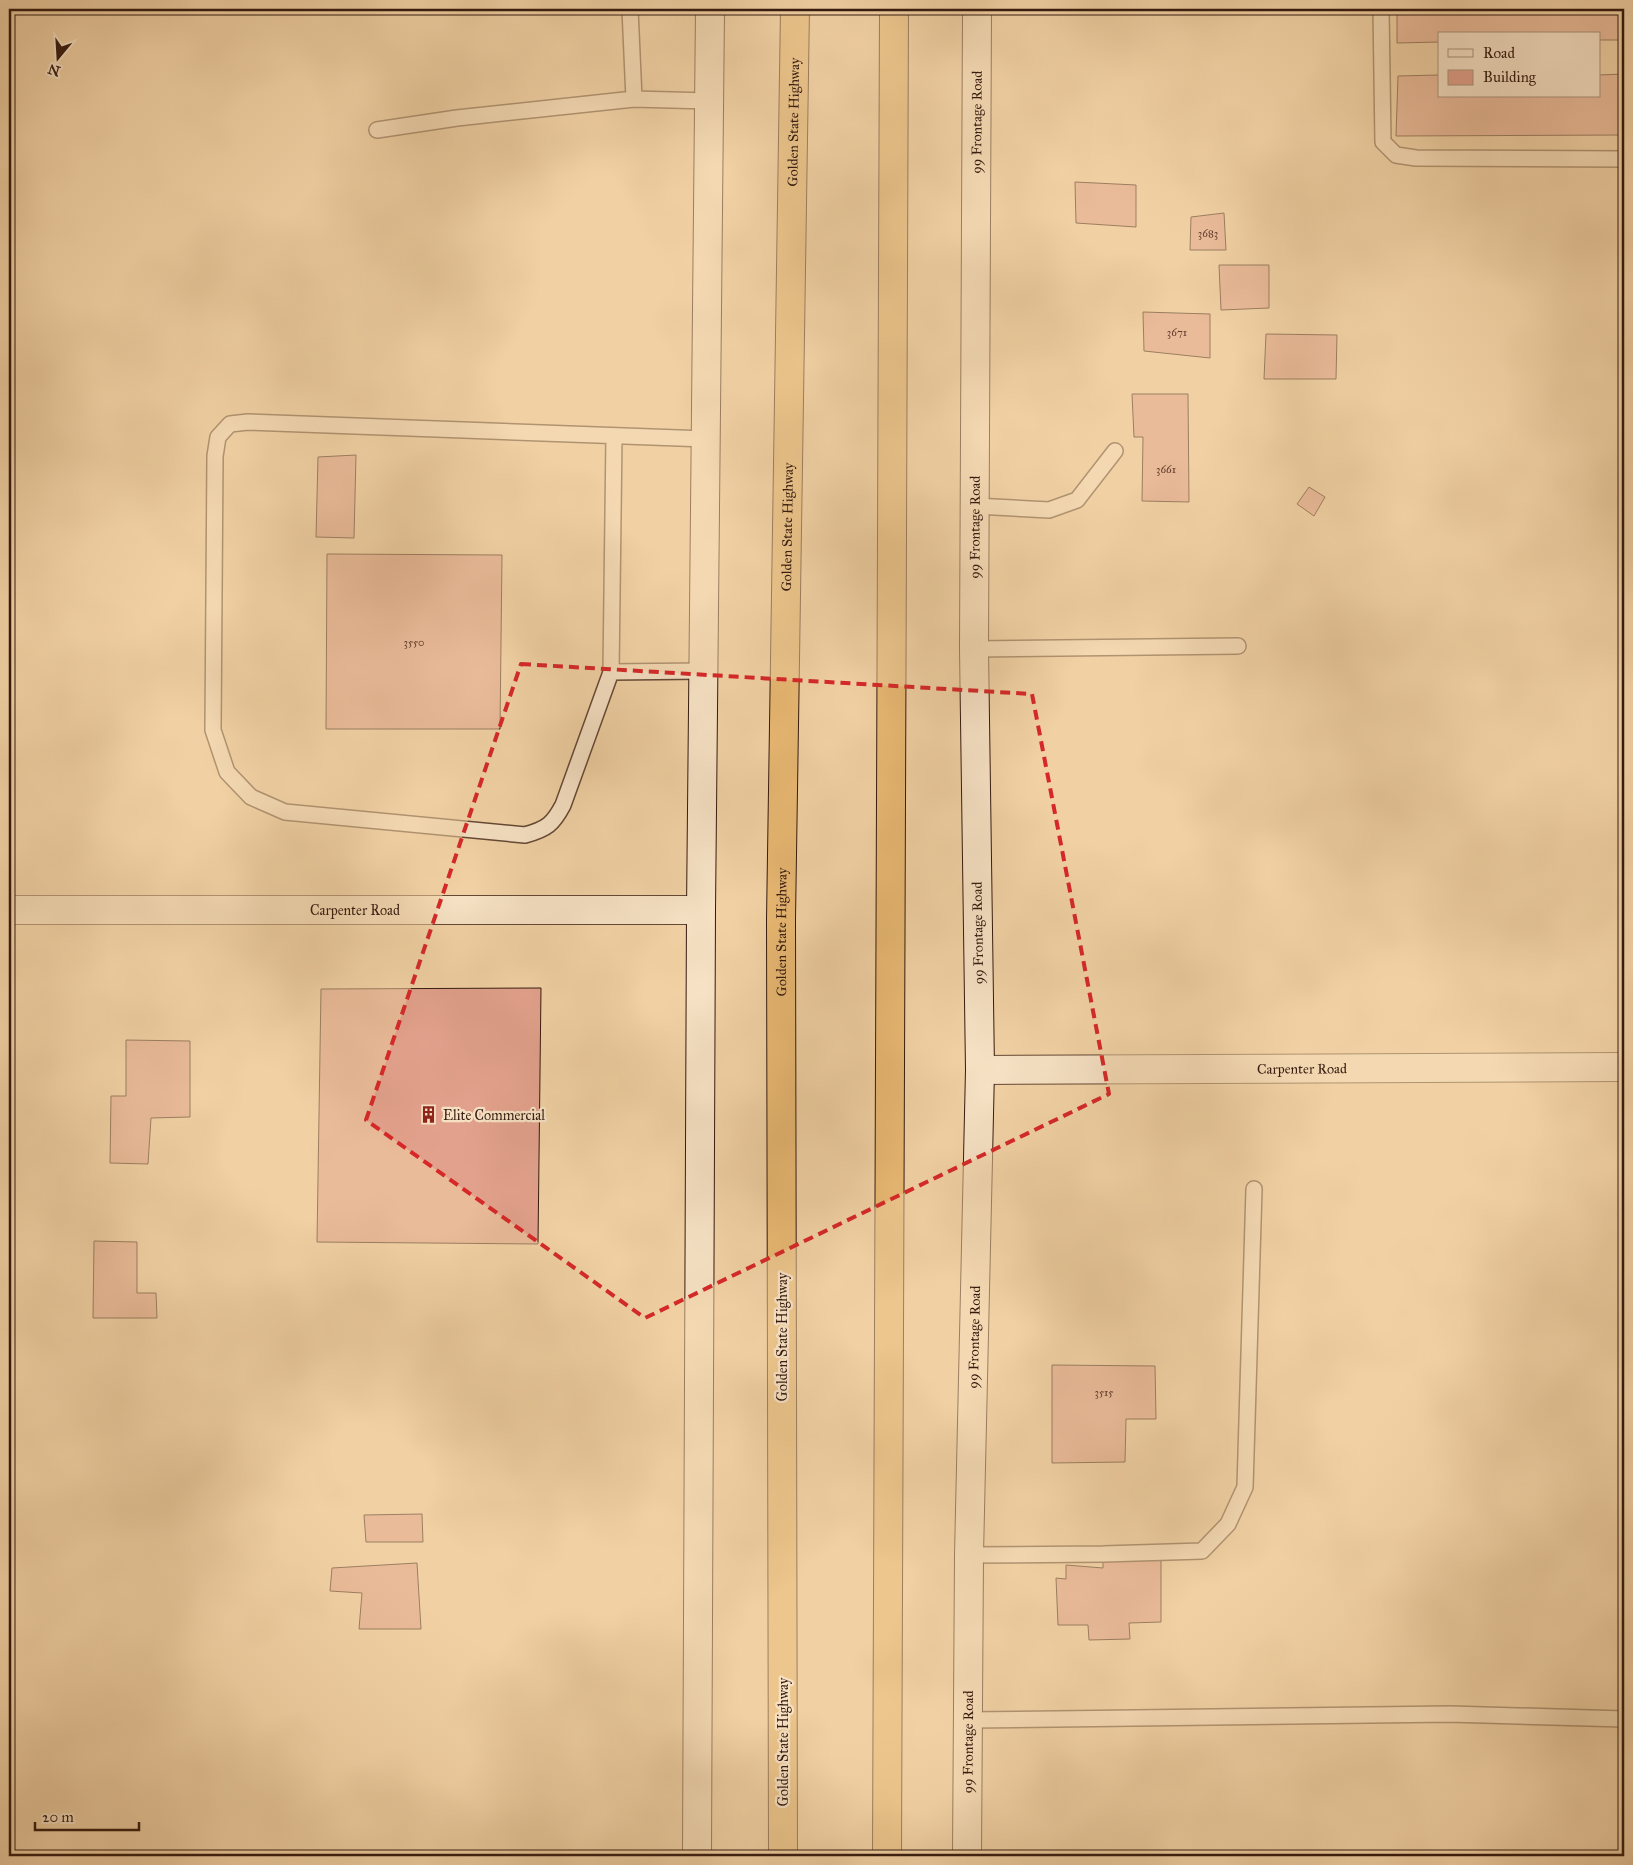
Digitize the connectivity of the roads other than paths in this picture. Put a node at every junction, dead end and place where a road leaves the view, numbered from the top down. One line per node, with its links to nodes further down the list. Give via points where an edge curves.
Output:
1 (630, 9): 7 (lane)
2 (710, 9): 8 (street)
3 (795, 9): 28 (highway, Golden State Highway, via 781,920)
4 (894, 9): 29 (highway)
5 (977, 9): 14 (street, 99 Frontage Road)
6 (1381, 9): 10 (lane, via 1383,142 1396,155 1416,158)
7 (634, 99): 8 (lane); 9 (lane)
8 (709, 101): 12 (street)
9 (377, 130)
10 (1624, 159)
11 (614, 436): 12 (lane); 18 (lane); 18 (lane, via 248,422 230,424 218,437 215,456 213,730 227,772 251,797 285,812 525,835 543,830 555,820 563,805)
12 (706, 440): 17 (street)
13 (1115, 452): 14 (lane, via 1077,500 1049,510)
14 (975, 506): 16 (street, 99 Frontage Road)
15 (1238, 646): 16 (lane)
16 (974, 650): 22 (street, 99 Frontage Road)
17 (703, 670): 18 (lane); 20 (street)
18 (611, 672)
19 (9, 910): 20 (street, Carpenter Road)
20 (701, 910): 27 (street)
21 (1624, 1067): 22 (street, Carpenter Road)
22 (980, 1070): 24 (street, 99 Frontage Road)
23 (1254, 1189): 24 (lane, via 1245,1487 1228,1524 1202,1551)
24 (969, 1555): 26 (street, 99 Frontage Road)
25 (1624, 1719): 26 (lane, via 1450,1714)
26 (968, 1720): 30 (street, 99 Frontage Road)
27 (697, 1856)
28 (783, 1856)
29 (886, 1856)
30 (967, 1856)

